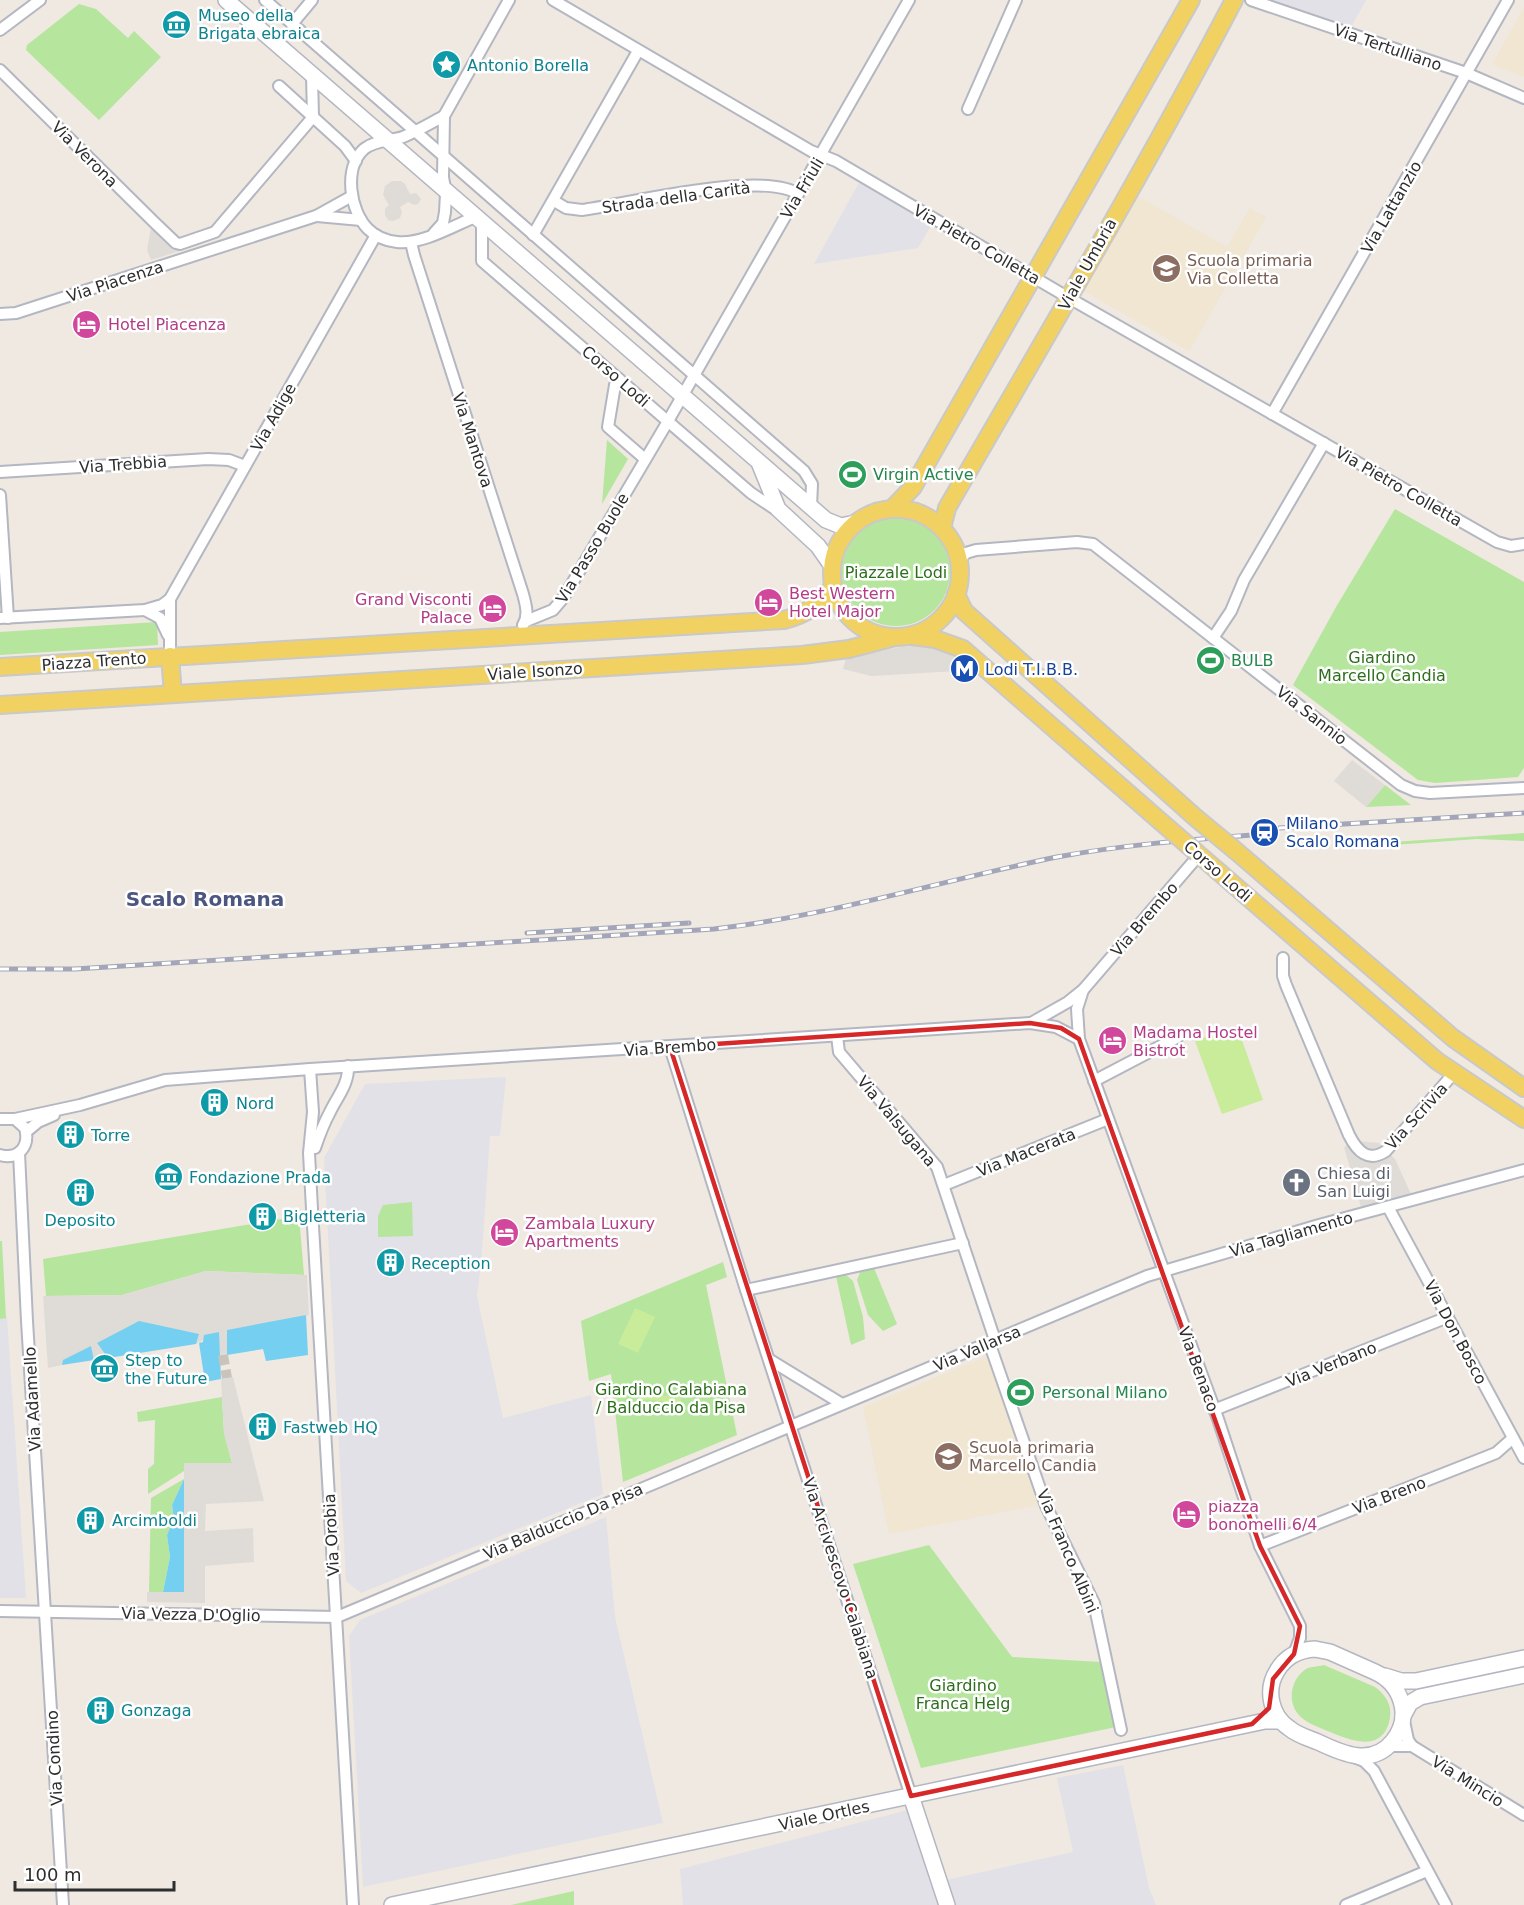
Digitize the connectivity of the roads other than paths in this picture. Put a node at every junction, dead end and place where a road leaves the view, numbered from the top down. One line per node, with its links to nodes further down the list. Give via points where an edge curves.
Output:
1 (40, 0): 14 (street)
2 (226, 0): 18 (street, Corso Lodi)
3 (265, 0): 13 (street)
4 (312, 0): 13 (street)
5 (509, 0): 22 (street)
6 (553, 0): 15 (street, Via Pietro Colletta)
7 (909, 0): 26 (street, Via Friuli)
8 (1016, 0): 21 (street)
9 (1191, 0): 43 (main road)
10 (1234, 0): 44 (main road, Viale Umbria)
11 (1251, 0): 17 (street, Via Tertulliano)
12 (1508, 0): 17 (street, Via Lattanzio)
13 (292, 24): 24 (street)
14 (0, 30)
15 (638, 51): 26 (street, Via Pietro Colletta); 32 (street)
16 (0, 70): 40 (street, Via Verona)
17 (1466, 73): 20 (street, Via Tertulliano); 49 (street, Via Lattanzio)
18 (312, 75): 23 (street); 25 (street, Corso Lodi)
19 (279, 86): 23 (street)
20 (1524, 98)
21 (968, 109)
22 (444, 116): 24 (street); 27 (street)
23 (313, 117): 28 (street); 36 (street)
24 (416, 132): 25 (street); 27 (street)
25 (387, 141): 28 (street, via 367,148); 29 (street, Corso Lodi)
26 (821, 155): 30 (street, Via Friuli); 43 (street, Via Pietro Colletta)
27 (443, 156): 29 (street); 39 (street)
28 (356, 161): 31 (street)
29 (445, 191): 35 (street, Corso Lodi); 38 (street, via 443,222)
30 (798, 194): 32 (street, Strada della Carità, via 771,186 725,187 582,210); 46 (street, Via Friuli)
31 (352, 196): 33 (street, Via Piacenza); 34 (street)
32 (554, 201): 39 (street)
33 (316, 216): 34 (street, Via Piacenza); 42 (street, Via Piacenza)
34 (361, 220): 37 (street)
35 (478, 220): 38 (street); 47 (street, Corso Lodi, via 482,261); 48 (street, Corso Lodi)
36 (223, 221): 40 (street, Via Piacenza, via 212,234 180,244); 42 (street)
37 (376, 235): 41 (street); 54 (street, Via Adige)
38 (432, 235): 41 (street)
39 (533, 235): 46 (street)
40 (171, 238)
41 (411, 242): 71 (street, Via Mantova, via 523,594)
42 (230, 243): 45 (street, Via Piacenza, via 15,313)
43 (1033, 276): 44 (street, Via Pietro Colletta); 58 (main road)
44 (1069, 298): 49 (street, Via Pietro Colletta); 61 (main road, Viale Umbria, via 947,508)
45 (0, 314)
46 (693, 375): 48 (street, Via Passo Buole); 57 (street, via 806,474 812,484)
47 (619, 379): 50 (street, Corso Lodi); 52 (street, via 608,427)
48 (682, 395): 50 (street, Via Passo Buole); 53 (street, Corso Lodi)
49 (1272, 414): 51 (street, Via Pietro Colletta)
50 (668, 421): 52 (street, Via Passo Buole); 59 (street, Corso Lodi, via 751,494)
51 (1324, 443): 62 (street, Via Pietro Colletta, via 1497,542); 75 (street)
52 (645, 459): 71 (street, Via Passo Buole, via 559,603 553,610)
53 (759, 462): 57 (street, Corso Lodi); 59 (street, Corso Lodi)
54 (245, 466): 55 (street, Via Trebbia, via 208,459); 68 (street, Via Adige)
55 (0, 472)
56 (0, 495): 70 (street)
57 (811, 507): 60 (street, Corso Lodi, via 833,524)
58 (900, 510): 60 (main road, via 872,513); 61 (main road, via 928,517)
59 (781, 513): 65 (street, Corso Lodi, via 818,546)
60 (855, 524): 65 (main road, via 839,543)
61 (942, 528): 64 (main road)
62 (1524, 545): 63 (street, Via Pietro Colletta)
63 (1524, 551)
64 (959, 561): 67 (main road); 75 (street, Via Sannio, via 976,550 1093,544)
65 (832, 566): 66 (main road)
66 (833, 586): 72 (main road, via 820,602 784,620); 73 (main road, via 840,604 855,622 870,632)
67 (956, 594): 73 (main road, via 936,623); 93 (main road, Corso Lodi, bridge, via 973,619 1196,818 1453,1038)
68 (170, 599): 69 (street); 74 (street, Piazza Trento)
69 (145, 610): 70 (street); 74 (street, via 160,618)
70 (4, 618)
71 (526, 621): 72 (street)
72 (517, 636): 76 (main road)
73 (902, 636): 78 (main road, Viale Isonzo, via 802,655); 81 (main road, Corso Lodi, bridge, via 935,639 963,650)
74 (169, 638): 76 (street, Piazza Trento)
75 (1214, 638): 80 (street, Via Sannio, via 1391,778 1411,789 1430,793)
76 (170, 656): 77 (main road, Piazza Trento); 78 (main road)
77 (0, 667)
78 (173, 694): 79 (main road)
79 (0, 705)
80 (1524, 788)
81 (1198, 854): 83 (street, Via Brembo); 91 (main road, Corso Lodi)
82 (1283, 958): 91 (street, Via Scrivia, via 1286,985 1360,1153 1375,1156 1386,1151)
83 (1083, 990): 84 (street, Via Brembo); 87 (street, Via Benaco, via 1077,1010)
84 (1030, 1023): 85 (street, Via Brembo); 87 (street, Via Brembo, via 1056,1027)
85 (837, 1036): 88 (street, Via Brembo); 106 (street, Via Valsugana, via 839,1052 937,1167)
86 (1178, 1038): 92 (street)
87 (1079, 1039): 92 (street, Via Benaco)
88 (670, 1047): 89 (street, Via Brembo); 111 (street, Via Arcivescovo Calabiana)
89 (348, 1066): 90 (street, Via Brembo); 96 (street, via 345,1085)
90 (310, 1069): 94 (street, Via Orobia); 95 (street, Via Brembo, via 165,1080)
91 (1454, 1073): 100 (main road, Corso Lodi)
92 (1094, 1081): 99 (street, Via Benaco)
93 (1524, 1088)
94 (312, 1099): 96 (street, via 321,1110); 104 (street, Via Orobia)
95 (80, 1105): 98 (street); 101 (street, via 43,1120)
96 (331, 1110): 104 (street)
97 (0, 1119): 98 (street)
98 (15, 1119): 101 (street)
99 (1108, 1119): 106 (street, Via Macerata); 110 (street, Via Benaco)
100 (1524, 1119)
101 (26, 1132): 102 (street, Via Adamello, via 26,1144)
102 (19, 1154): 103 (street); 107 (street, Via Adamello)
103 (3, 1156): 107 (street)
104 (310, 1165): 123 (street, Via Orobia)
105 (1524, 1170): 108 (street, Via Tagliamento)
106 (944, 1185): 109 (street, Via Valsugana)
107 (20, 1186): 122 (street, Via Adamello)
108 (1388, 1207): 110 (street, Via Tagliamento); 112 (street, Via Don Bosco)
109 (963, 1243): 111 (street); 113 (street, Via Valsugana)
110 (1163, 1270): 113 (street, Via Vallarsa); 116 (street, Via Benaco)
111 (746, 1290): 114 (street, Via Arcivescovo Calabiana)
112 (1448, 1317): 116 (street, Via Verbano); 118 (street, Via Don Bosco)
113 (992, 1341): 115 (street, Via Vallarsa); 132 (street, Via Franco Albini, via 1046,1506 1094,1603)
114 (770, 1360): 115 (street); 117 (street, Via Arcivescovo Calabiana)
115 (842, 1404): 117 (street, Via Vallarsa)
116 (1214, 1410): 120 (street, Via Benaco)
117 (790, 1425): 123 (street, Via Balduccio Da Pisa); 136 (street, Via Arcivescovo Calabiana)
118 (1513, 1438): 119 (street, Via Don Bosco); 120 (street, Via Breno, via 1496,1453)
119 (1524, 1458)
120 (1260, 1546): 124 (street, Via Benaco, via 1300,1626)
121 (0, 1611): 122 (street, Via Vezza D'Oglio)
122 (46, 1611): 123 (street, Via Vezza D'Oglio); 139 (street, Via Condino)
123 (337, 1617): 140 (street, Via Orobia)
124 (1294, 1654): 126 (street, via 1326,1651); 128 (street, via 1275,1675)
125 (1524, 1658): 126 (street, via 1416,1681)
126 (1382, 1675): 129 (street, via 1398,1692)
127 (1524, 1675): 129 (street, via 1420,1697 1410,1703)
128 (1271, 1702): 130 (street); 131 (street, via 1265,1715)
129 (1403, 1716): 133 (street); 134 (street)
130 (1280, 1721): 131 (street, Viale Ortles); 135 (street)
131 (1255, 1723): 136 (street, Viale Ortles)
132 (1121, 1730)
133 (1389, 1746): 134 (street); 135 (street, via 1372,1755)
134 (1412, 1746): 137 (street, Via Mincio)
135 (1350, 1756): 138 (street, via 1364,1761 1374,1771)
136 (911, 1796): 141 (street, Viale Ortles); 142 (street)
137 (1524, 1815)
138 (1427, 1871): 143 (street); 144 (street)
139 (63, 1905)
140 (352, 1905)
141 (394, 1905)
142 (947, 1905)
143 (1346, 1905)
144 (1446, 1905)

